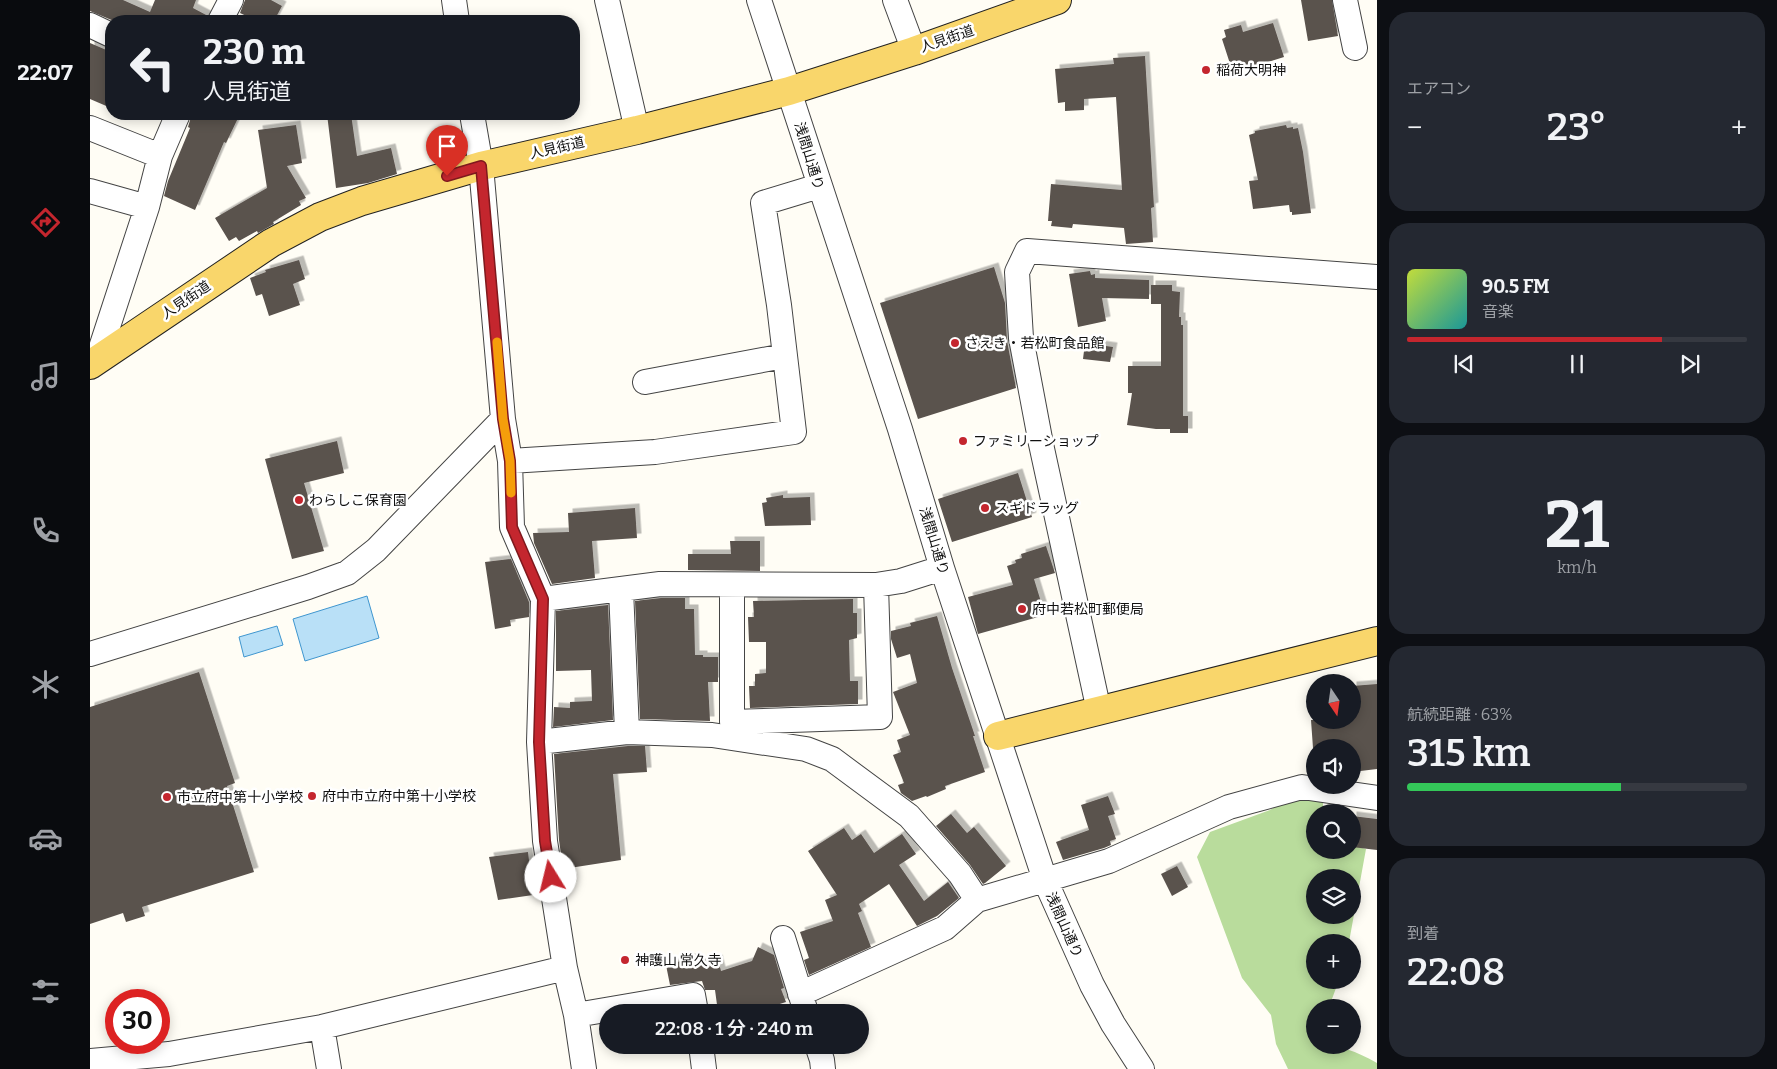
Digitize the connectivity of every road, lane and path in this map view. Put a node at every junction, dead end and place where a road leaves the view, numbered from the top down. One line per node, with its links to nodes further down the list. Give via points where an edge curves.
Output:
1 (231, 0): 8 (street)
2 (454, 0): 9 (street)
3 (607, 0): 18 (street)
4 (759, 0): 14 (street, 浅間山通り)
5 (895, 0): 13 (street)
6 (1056, 0): 13 (main road, 人見街道)
7 (1345, 0): 12 (street)
8 (223, 15)
9 (456, 15)
10 (90, 26): 11 (street)
11 (105, 32)
12 (1355, 48)
13 (914, 51): 14 (main road, 人見街道)
14 (789, 91): 18 (main road, 人見街道); 21 (street, 浅間山通り)
15 (175, 120): 19 (street)
16 (473, 120): 20 (street)
17 (90, 128): 19 (street)
18 (637, 130): 20 (main road, 人見街道)
19 (160, 156): 23 (street)
20 (481, 166): 27 (main road, 人見街道, via 362,201 320,217 271,244); 29 (street)
21 (818, 186): 26 (street, via 763,203); 31 (street, 浅間山通り, via 900,429)
22 (90, 191): 23 (street)
23 (147, 207): 25 (street)
24 (1377, 276): 38 (street, via 1027,251 1018,272 1021,338)
25 (99, 319): 27 (street)
26 (784, 356): 28 (street); 30 (street, via 794,432 655,452)
27 (94, 363)
28 (644, 382)
29 (503, 419): 30 (street); 37 (street, via 376,550 347,573)
30 (510, 461): 35 (street, via 512,527)
31 (942, 568): 33 (street); 40 (street, 浅間山通り)
32 (732, 585): 33 (street); 33 (street, via 732,722 880,717); 34 (street, via 660,584)
33 (876, 585)
34 (621, 589): 35 (street); 39 (street)
35 (543, 599): 41 (street)
36 (1377, 641): 38 (main road)
37 (90, 654)
38 (1099, 710): 40 (main road)
39 (626, 732): 41 (street); 44 (street, via 712,735 806,749 832,759 909,816 960,874)
40 (998, 736): 43 (street, 浅間山通り)
41 (539, 742): 46 (street, via 545,841)
42 (1377, 798): 43 (street, via 1302,787 1229,807 1109,861)
43 (1045, 880): 44 (street); 60 (street, 浅間山通り, via 1092,985)
44 (978, 900): 47 (street, via 945,928)
45 (783, 938): 47 (street)
46 (565, 968): 51 (street); 52 (street)
47 (803, 1003)
48 (641, 1004): 49 (street, via 694,995)
49 (695, 1004)
50 (599, 1011): 51 (street)
51 (576, 1015): 57 (street)
52 (322, 1027): 55 (street, via 168,1054); 56 (street)
53 (702, 1054): 58 (street)
54 (820, 1054): 59 (street)
55 (90, 1062)
56 (329, 1069)
57 (584, 1069)
58 (704, 1069)
59 (823, 1069)
60 (1142, 1069)

